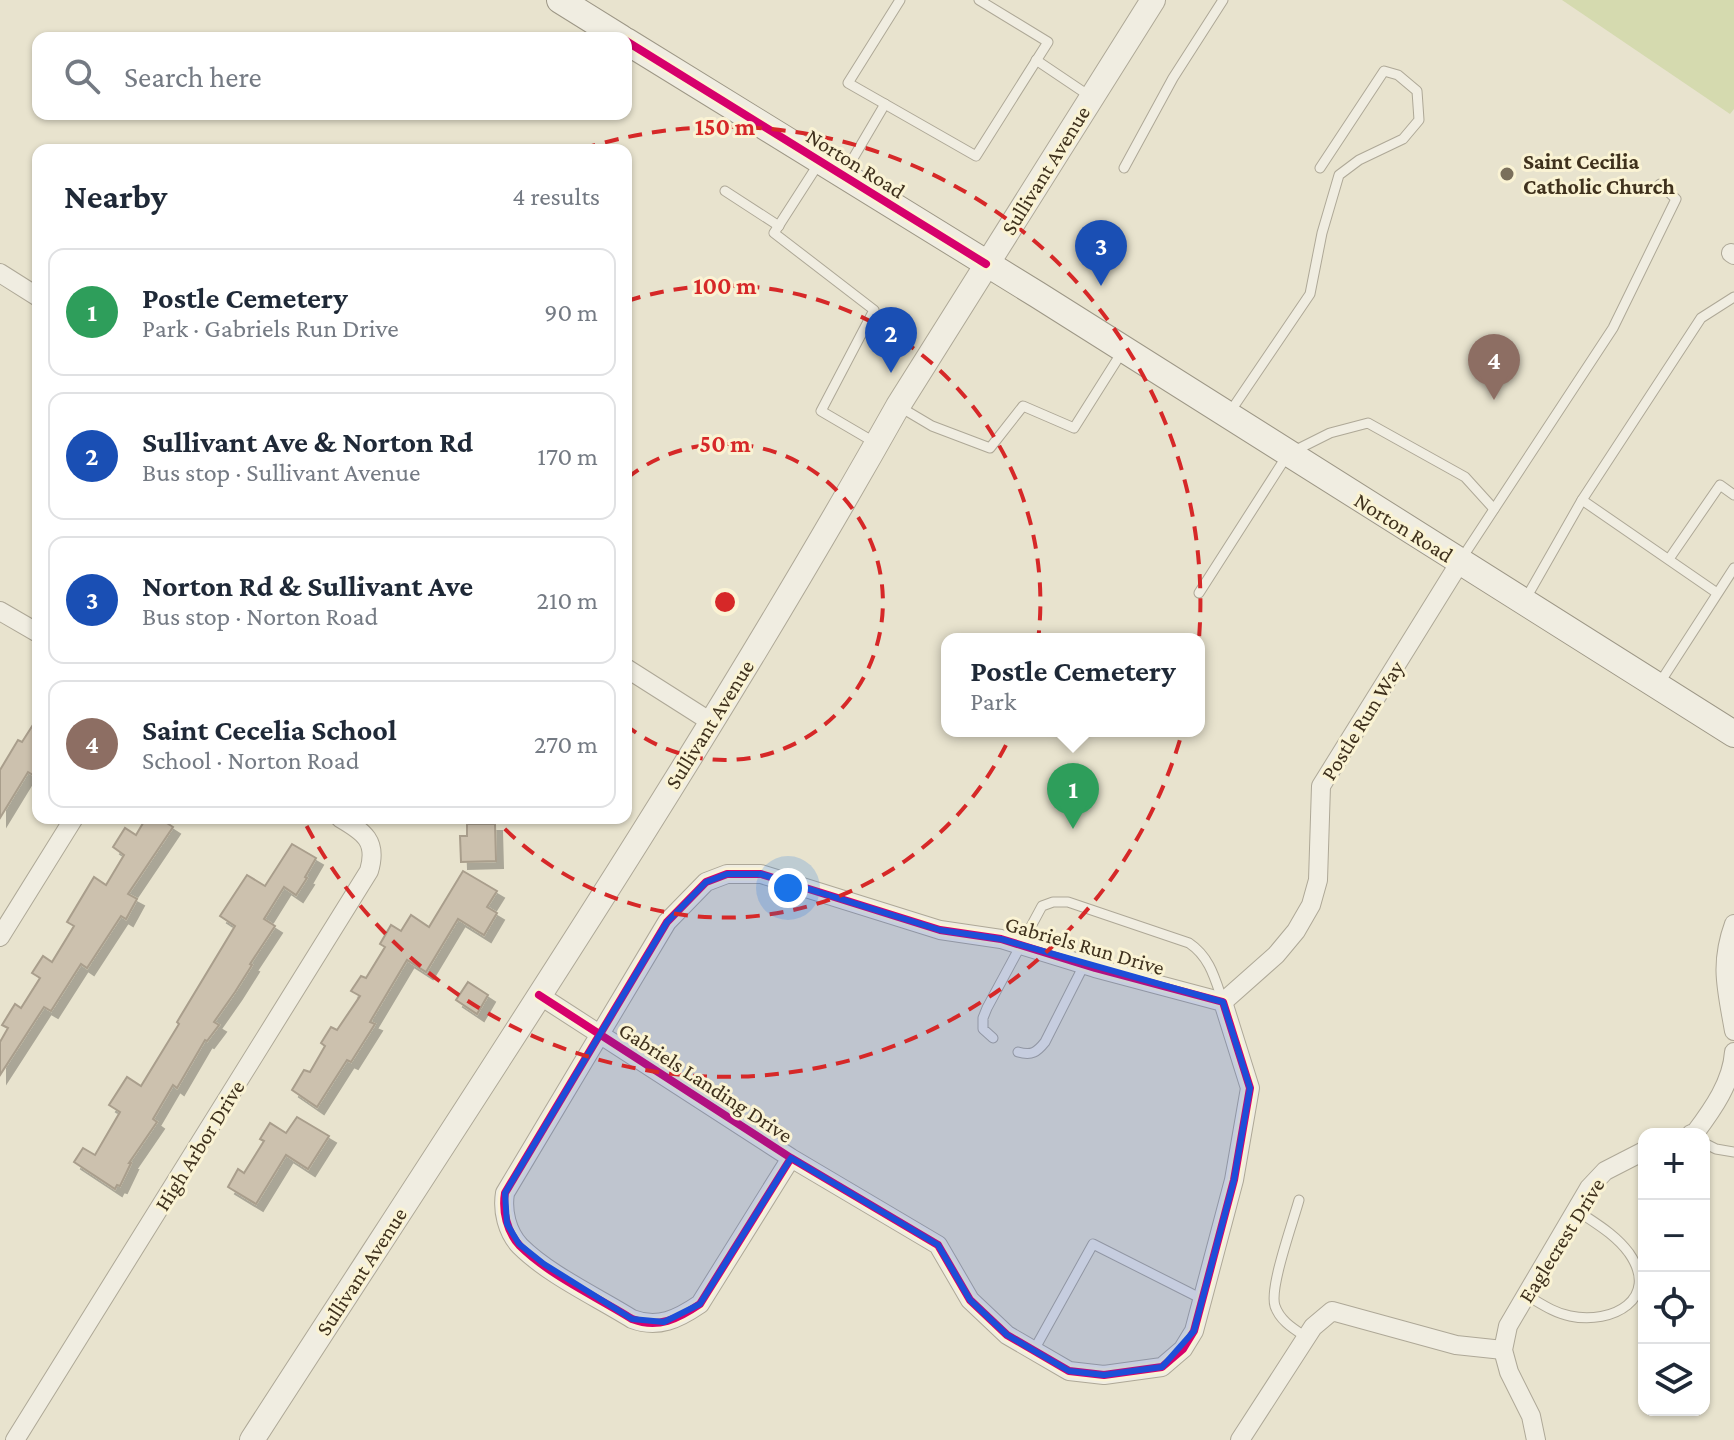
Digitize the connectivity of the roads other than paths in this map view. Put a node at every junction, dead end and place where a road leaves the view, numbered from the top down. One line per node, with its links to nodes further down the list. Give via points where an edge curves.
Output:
1 (560, 0): 6 (main road, Norton Road)
2 (900, 0): 10 (lane, via 848,83)
3 (979, 0): 8 (lane, via 1048,42)
4 (1153, 0): 9 (street, Sullivant Avenue)
5 (1223, 0): 12 (lane)
6 (613, 32)
7 (632, 44): 11 (main road, Norton Road)
8 (1036, 60): 9 (lane); 10 (lane, via 976,156)
9 (1091, 97): 17 (street, Sullivant Avenue)
10 (885, 104): 11 (lane)
11 (832, 168): 16 (lane); 17 (main road, Norton Road)
12 (1124, 168)
13 (1320, 168): 23 (lane, via 1384,71 1417,91 1419,120 1403,139 1339,175 1310,294)
14 (1660, 184): 28 (lane, via 1676,199 1613,328)
15 (725, 191): 16 (lane)
16 (779, 226): 24 (lane, via 774,233 874,310 821,411)
17 (986, 264): 21 (main road, Norton Road); 22 (street, Sullivant Avenue)
18 (0, 273): 19 (street)
19 (32, 293)
20 (1734, 297): 27 (lane, via 1701,318)
21 (1124, 349): 22 (lane, via 1074,428 1023,406 990,448 932,426); 23 (main road, Norton Road)
22 (898, 406): 24 (street, Sullivant Avenue)
23 (1227, 415): 25 (main road, Norton Road)
24 (877, 444): 39 (street, Sullivant Avenue)
25 (1288, 454): 28 (lane, via 1330,433 1368,423 1465,477); 30 (main road, Norton Road); 32 (lane)
26 (1734, 495): 29 (lane, via 1720,485)
27 (1582, 500): 29 (lane); 34 (lane)
28 (1494, 509): 30 (lane)
29 (1669, 559): 33 (lane)
30 (1460, 562): 34 (main road, Norton Road); 48 (street, Postle Run Way, via 1321,786 1318,880 1311,905 1276,955)
31 (1734, 568): 33 (lane)
32 (1199, 593)
33 (1717, 593): 38 (lane)
34 (1523, 602): 38 (main road, Norton Road)
35 (0, 611): 36 (street)
36 (32, 630)
37 (632, 672): 39 (street)
38 (1658, 687): 40 (main road, Norton Road)
39 (711, 722): 47 (street, Sullivant Avenue)
40 (1734, 734)
41 (70, 824): 44 (street)
42 (349, 824): 67 (street, High Arbor Drive, via 371,846 369,871)
43 (1734, 924): 49 (street, via 1724,953)
44 (0, 937)
45 (1022, 945): 46 (street, Gabriels Run Drive); 48 (lane, via 1042,906 1068,902 1200,950); 50 (street, Gabriels Run Drive, via 940,930 761,874 727,874 706,882 667,922); 51 (lane, via 983,1018 983,1029)
46 (1084, 965): 48 (street, Gabriels Run Drive); 52 (lane, via 1045,1042 1037,1052)
47 (539, 995): 50 (street, Gabriels Landing Drive); 68 (street, Sullivant Avenue)
48 (1223, 1002): 63 (street, via 1250,1088 1234,1180)
49 (1734, 1031)
50 (601, 1035): 59 (street, Gabriels Landing Drive); 59 (street, Gabriels Landing Drive, via 505,1193 507,1224 519,1244 544,1264 632,1319 648,1325 682,1316 700,1304)
51 (993, 1038)
52 (1018, 1052)
53 (1734, 1052): 54 (street)
54 (1734, 1060): 55 (street)
55 (1702, 1128)
56 (1710, 1145): 57 (lane)
57 (1734, 1152)
58 (1638, 1154): 61 (street, Eaglecrest Drive, via 1605,1171)
59 (791, 1158): 65 (street, Gabriels Landing Drive, via 938,1245 970,1300 1007,1335)
60 (1299, 1200): 64 (lane, via 1274,1300 1286,1323)
61 (1575, 1209): 62 (street, Eaglecrest Drive); 62 (lane, via 1616,1238 1630,1255 1637,1270 1636,1296 1613,1316 1591,1318 1558,1313)
62 (1526, 1295): 66 (street, Eaglecrest Drive, via 1508,1326)
63 (1202, 1299): 65 (street, Gabriels Landing Drive, via 1194,1331 1162,1367 1104,1375 1069,1371); 65 (lane, via 1093,1244)
64 (1306, 1337): 66 (street, via 1332,1311 1456,1345); 69 (street)
65 (1034, 1350)
66 (1503, 1350): 70 (street)
67 (15, 1440)
68 (252, 1440)
69 (1240, 1440)
70 (1536, 1440)

